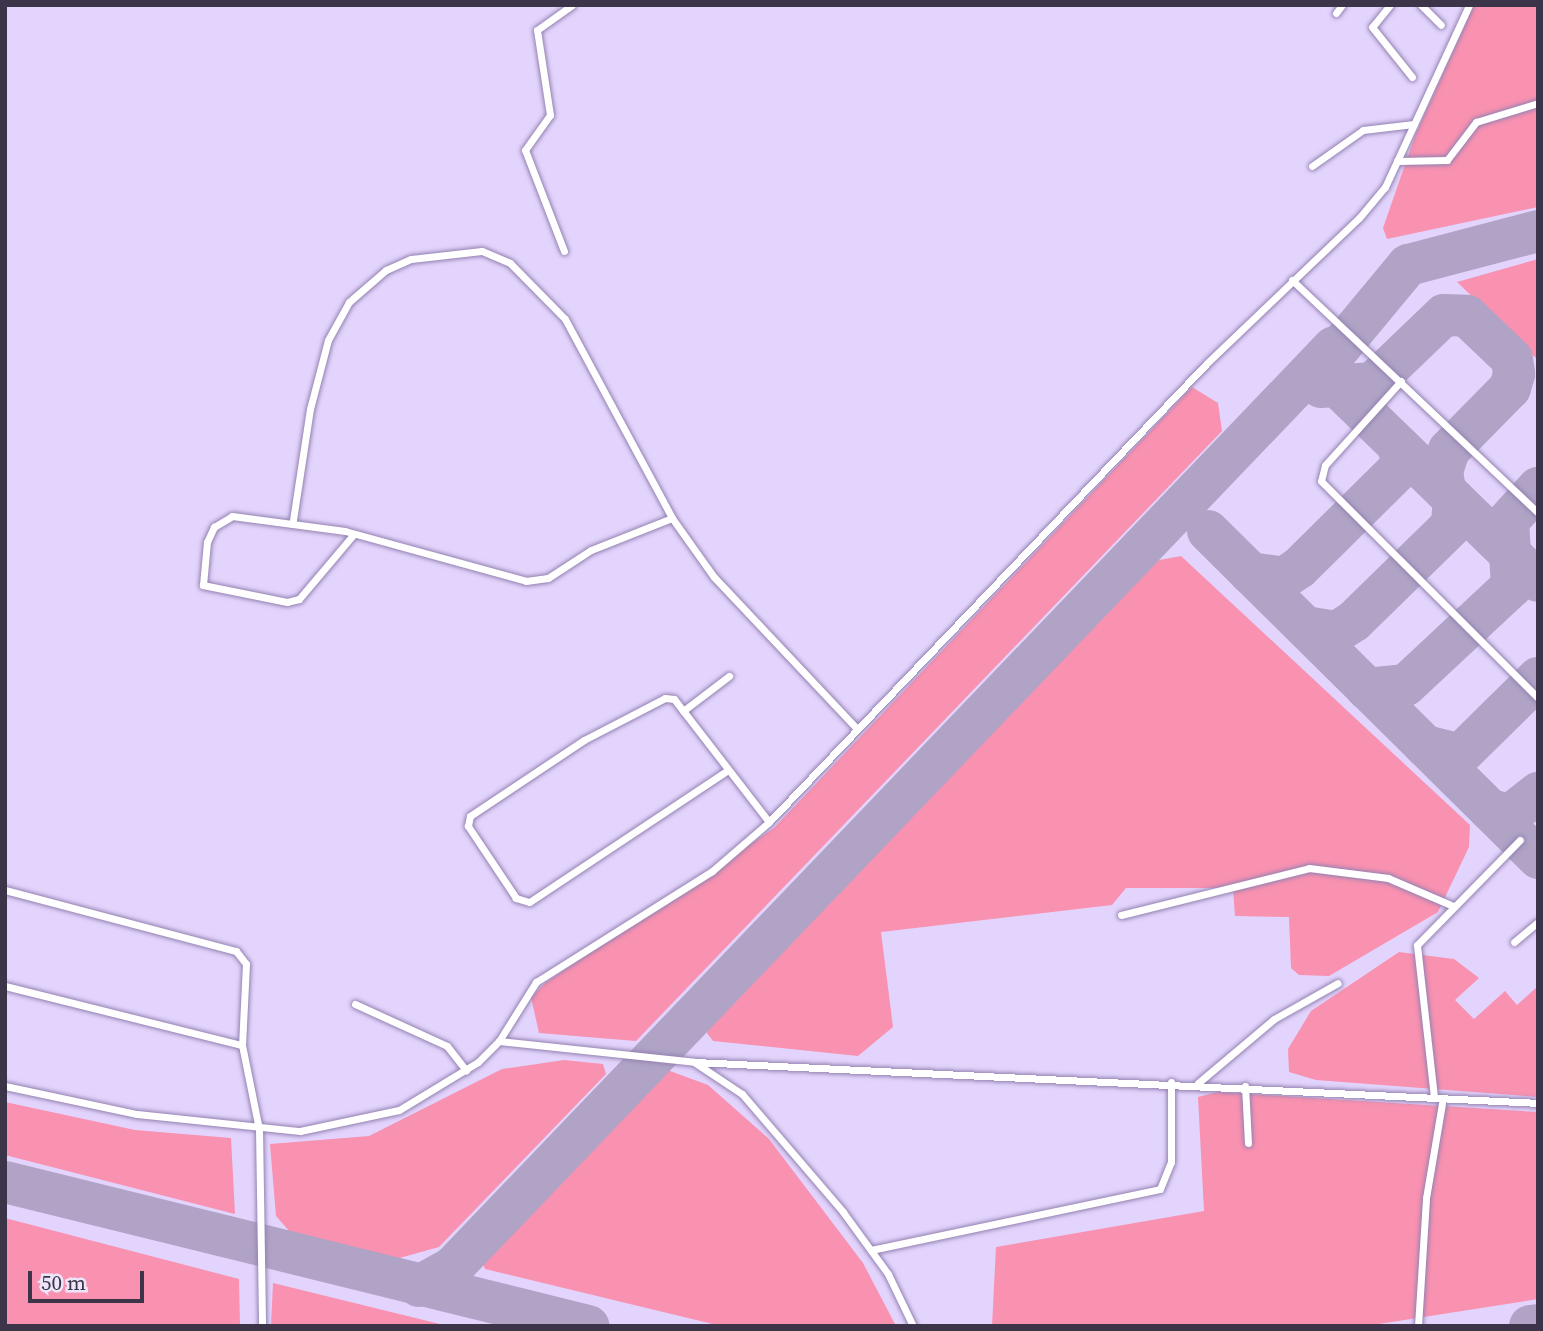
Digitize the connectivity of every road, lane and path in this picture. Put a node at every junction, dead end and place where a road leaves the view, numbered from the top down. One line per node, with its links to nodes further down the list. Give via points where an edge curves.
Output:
1 (572, 5): 13 (lane, via 537,30 550,115 525,150)
2 (1342, 5): 6 (lane)
3 (1390, 5): 8 (lane, via 1372,27)
4 (1421, 5): 7 (lane)
5 (1469, 5): 10 (lane)
6 (1336, 13)
7 (1441, 25)
8 (1412, 76)
9 (1538, 103): 11 (lane, via 1476,122 1447,160)
10 (1414, 124): 11 (lane); 12 (lane, via 1363,130)
11 (1397, 161): 14 (lane, via 1359,218)
12 (1312, 166)
13 (564, 251)
14 (1292, 280): 15 (lane); 23 (lane)
15 (1401, 381): 16 (lane); 21 (lane, via 1325,465 1321,481)
16 (1538, 513)
17 (672, 518): 18 (lane, via 565,319 510,263 482,251 411,258 349,302 328,340 310,409); 19 (lane, via 591,550 548,578 526,581); 23 (lane, via 714,577)
18 (293, 520): 19 (lane); 19 (lane, via 222,519 207,542 203,585 287,603 299,599)
19 (353, 535)
20 (729, 676): 22 (lane)
21 (1538, 698)
22 (683, 711): 24 (lane); 24 (lane, via 665,698 583,740 470,816 471,837 516,898 529,902)
23 (857, 729): 25 (lane)
24 (725, 772): 25 (lane)
25 (769, 822): 35 (lane, via 712,871 536,982)
26 (1520, 840): 28 (lane)
27 (5, 890): 36 (lane, via 236,951 246,964)
28 (1453, 906): 29 (lane, via 1388,878 1308,868); 43 (lane, via 1424,934 1414,960)
29 (1121, 915)
30 (1538, 922): 31 (lane)
31 (1514, 942)
32 (1338, 983): 40 (lane, via 1274,1019)
33 (5, 986): 36 (lane)
34 (355, 1004): 38 (lane, via 447,1046)
35 (499, 1041): 37 (lane); 38 (lane)
36 (242, 1045): 45 (lane)
37 (694, 1062): 39 (lane); 47 (lane, via 742,1094)
38 (466, 1070): 45 (lane, via 399,1110 360,1122)
39 (1171, 1082): 40 (lane); 47 (lane, via 1171,1163 1160,1189)
40 (1198, 1083): 42 (lane)
41 (5, 1086): 45 (lane, via 137,1114)
42 (1245, 1086): 43 (lane); 46 (lane)
43 (1438, 1097): 44 (lane); 50 (lane)
44 (1538, 1103)
45 (259, 1129): 48 (lane)
46 (1248, 1143)
47 (871, 1250): 49 (lane)
48 (262, 1326)
49 (913, 1326)
50 (1418, 1326)

